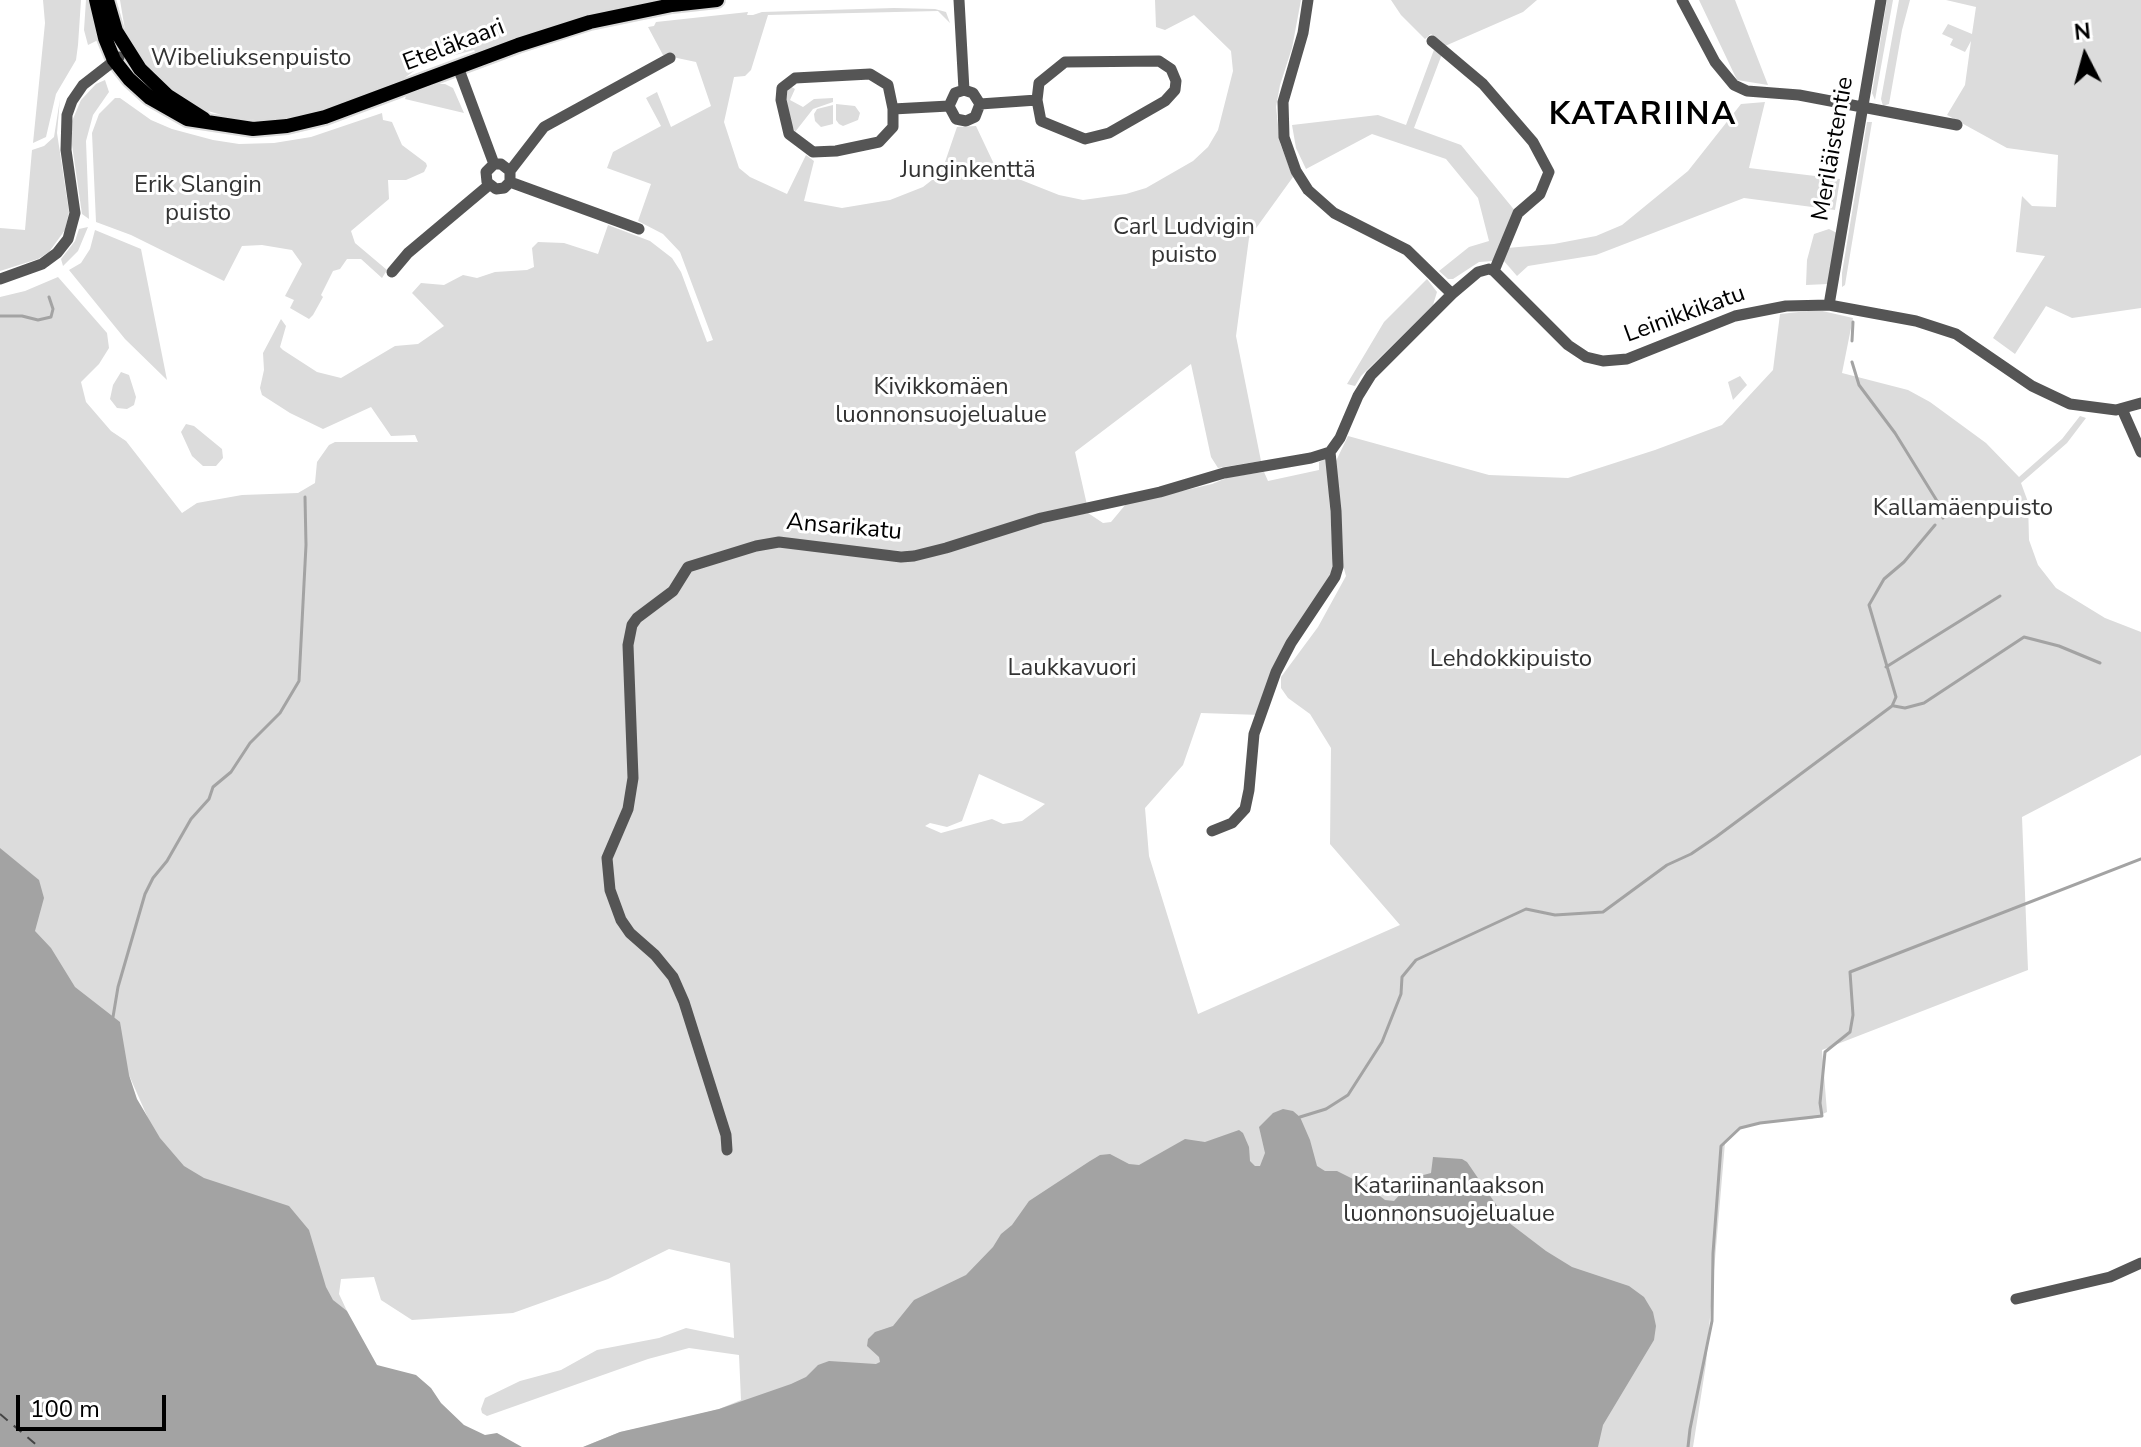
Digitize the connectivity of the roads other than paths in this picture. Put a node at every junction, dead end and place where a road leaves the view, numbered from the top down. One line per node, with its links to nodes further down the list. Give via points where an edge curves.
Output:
1 (96, 0): 11 (main road)
2 (107, 0): 9 (main road, Eteläkaari)
3 (717, 0): 12 (main road, Eteläkaari, via 590,22)
4 (959, 0): 13 (street)
5 (1308, 0): 28 (street, via 1283,102 1284,137 1296,171 1334,213 1407,250)
6 (1682, 0): 17 (street, via 1715,62 1734,85)
7 (1881, 0): 17 (street, Meriläistentie)
8 (1432, 41): 25 (street, via 1483,84 1533,142 1549,172 1540,194 1518,213)
9 (128, 52): 11 (street); 19 (main road, Eteläkaari, via 159,89)
10 (670, 58): 22 (street, via 544,127)
11 (114, 60): 19 (main road, Eteläkaari, via 161,106 187,119); 27 (street, via 83,85 67,115 75,213 68,239 42,264)
12 (458, 67): 19 (main road, Eteläkaari, via 302,124 253,129); 21 (street)
13 (964, 90): 15 (street); 16 (street, via 955,93)
14 (1037, 100): 14 (street, via 1039,83 1065,62 1159,61 1176,81 1165,101 1092,139 1045,124); 15 (street)
15 (980, 104): 16 (street, via 978,113 966,121 956,119)
16 (949, 106): 18 (street)
17 (1864, 107): 20 (street); 29 (street, Meriläistentie)
18 (893, 109): 18 (street, via 891,132 879,142 819,153 789,134 781,94 787,81 795,78 867,74 888,85)
19 (208, 121)
20 (1957, 125)
21 (494, 164): 22 (street, via 501,164); 23 (street, via 485,175)
22 (510, 177): 23 (street, via 500,189); 24 (street)
23 (489, 185): 26 (street)
24 (639, 229)
25 (1494, 271): 28 (street, via 1478,272); 29 (street, Leinikkikatu, via 1568,345 1603,361 1627,359 1735,316 1786,306)
26 (392, 272)
27 (0, 279)
28 (1452, 294): 32 (street, via 1366,381)
29 (1829, 305): 31 (street, Leinikkikatu, via 1936,327 1968,340 2057,399)
30 (2141, 403): 31 (street)
31 (2122, 409): 33 (street)
32 (1330, 452): 34 (street, via 1335,577 1276,672 1254,734 1245,809 1232,823); 35 (street, Ansarikatu, via 1041,518 914,556 779,542 756,546 688,567 673,591 637,618 628,645 633,778 628,809 607,858 610,890 630,933 673,977)
33 (2141, 452)
34 (1212, 831)
35 (727, 1150)
36 (2141, 1263): 37 (street, via 2110,1277)
37 (2016, 1299)

